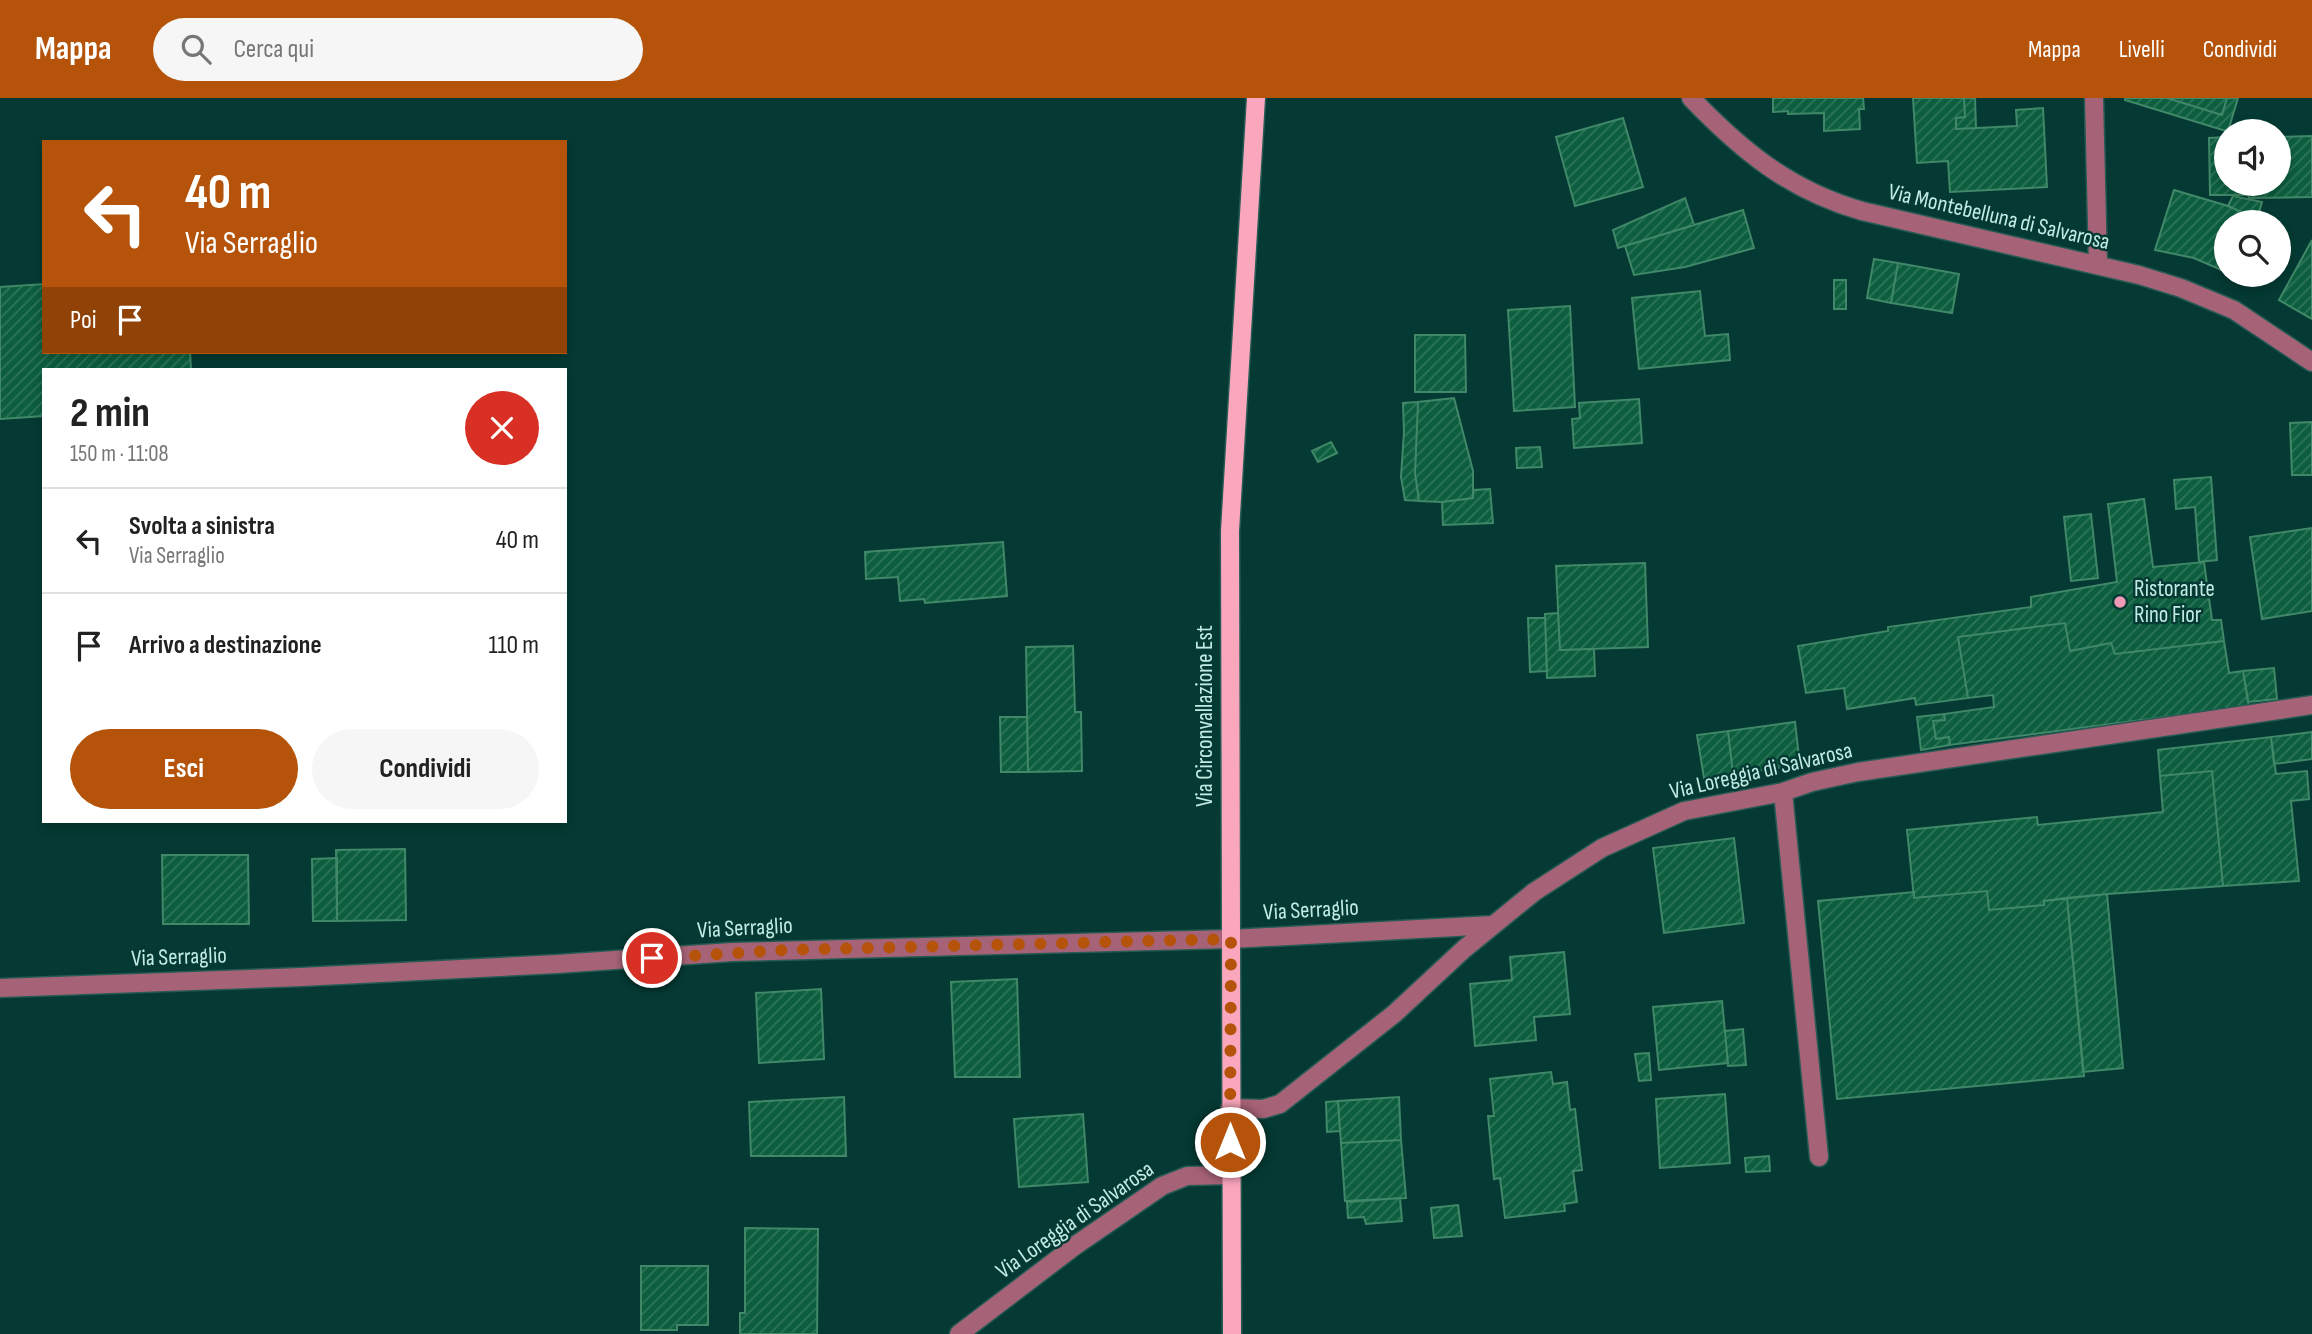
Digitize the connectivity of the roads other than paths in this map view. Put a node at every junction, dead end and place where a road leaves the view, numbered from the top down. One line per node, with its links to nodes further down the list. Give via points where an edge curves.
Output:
1 (1256, 98): 9 (main road, Via Circonvallazione Est, via 1230,531)
2 (1690, 98): 4 (street, Via Montebelluna di Salvarosa, via 1766,167 1824,199)
3 (2094, 98): 4 (street)
4 (2098, 265): 5 (street, Via Montebelluna di Salvarosa, via 2208,298)
5 (2312, 362)
6 (2312, 705): 7 (street, Via Loreggia di Salvarosa, via 1858,772)
7 (1783, 792): 8 (street, Via Loreggia di Salvarosa, via 1711,804 1652,824 1602,848); 12 (street)
8 (1493, 925): 9 (street, Via Serraglio); 11 (street, Via Loreggia di Salvarosa, via 1394,1014 1280,1104 1263,1109)
9 (1231, 939): 10 (street, Via Serraglio, via 732,952 301,977); 11 (main road, Via Circonvallazione Est)
10 (0, 988)
11 (1230, 1108): 13 (main road, Via Circonvallazione Est)
12 (1819, 1157)
13 (1231, 1175): 14 (street, Via Loreggia di Salvarosa, via 1187,1176 1162,1186); 15 (main road, Via Circonvallazione Est)
14 (959, 1334)
15 (1232, 1334)

